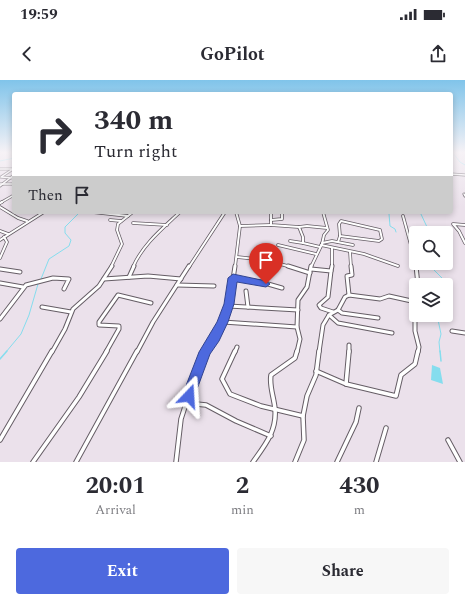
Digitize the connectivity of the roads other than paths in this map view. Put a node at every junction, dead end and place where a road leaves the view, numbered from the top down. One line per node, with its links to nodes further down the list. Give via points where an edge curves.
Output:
1 (10, 171): 5 (street, via 2,177)
2 (453, 174): 3 (street)
3 (465, 175)
4 (12, 177): 5 (street)
5 (9, 178): 6 (street)
6 (3, 184): 7 (street); 8 (street)
7 (12, 184)
8 (0, 185)
9 (12, 196): 10 (street)
10 (0, 203)
11 (0, 207): 26 (street)
12 (40, 214): 26 (street)
13 (108, 214): 21 (street)
14 (130, 214): 22 (street)
15 (178, 214): 29 (street)
16 (224, 214): 63 (street)
17 (237, 214): 32 (street)
18 (271, 214): 25 (street)
19 (282, 214): 25 (street, via 282,219)
20 (323, 214): 34 (street)
21 (116, 215): 22 (street)
22 (128, 216): 27 (street)
23 (403, 216): 61 (street)
24 (110, 220): 27 (street)
25 (272, 220): 30 (street)
26 (28, 221): 36 (street)
27 (121, 221): 62 (street, via 117,230 122,244)
28 (133, 223): 29 (street)
29 (168, 225): 59 (street, via 152,238 139,254)
30 (271, 225): 32 (street); 33 (street)
31 (465, 225): 39 (street, via 453,224)
32 (240, 226): 51 (street)
33 (299, 227): 34 (street); 43 (street, via 303,237)
34 (327, 228): 46 (street)
35 (0, 231): 36 (street)
36 (8, 234): 38 (street)
37 (340, 236): 37 (street, via 341,221 380,230 382,239 379,241); 42 (street)
38 (4, 237): 40 (street); 52 (street, via 7,242)
39 (464, 239): 44 (street)
40 (0, 240)
41 (290, 241): 43 (street)
42 (338, 242): 46 (street, via 332,241); 47 (street)
43 (302, 243): 46 (street)
44 (465, 243)
45 (278, 245): 50 (street)
46 (321, 245): 48 (street); 50 (street)
47 (353, 245)
48 (332, 248): 49 (street); 56 (street)
49 (350, 252): 53 (street); 71 (street, via 352,275 347,276)
50 (316, 254): 55 (street)
51 (237, 257): 58 (street, via 266,260); 60 (street)
52 (0, 258)
53 (398, 266)
54 (0, 269): 57 (street)
55 (311, 269): 56 (street); 58 (street)
56 (331, 271): 80 (street, via 328,297 319,304 321,308)
57 (20, 272)
58 (310, 273): 77 (street, via 307,287 298,300)
59 (129, 277): 62 (street); 63 (street)
60 (233, 278): 68 (street); 74 (street)
61 (417, 278)
62 (103, 279): 79 (street)
63 (181, 279): 65 (street)
64 (0, 284): 67 (street)
65 (177, 285): 66 (street); 104 (street, via 153,322)
66 (214, 286)
67 (23, 287): 69 (street, via 46,279 69,279); 83 (street)
68 (282, 288)
69 (64, 289)
70 (246, 291): 76 (street)
71 (349, 295): 72 (street, via 380,299 389,296); 78 (street, via 345,297)
72 (409, 300)
73 (151, 303): 103 (street, via 118,295 99,325 119,326 119,329 93,376)
74 (228, 306): 76 (street); 84 (street)
75 (42, 307): 79 (street)
76 (248, 307): 77 (street)
77 (298, 310): 86 (street)
78 (338, 310): 80 (street); 82 (street, via 342,313)
79 (71, 312): 100 (street, via 65,329)
80 (333, 312): 81 (street)
81 (329, 315): 88 (street, via 338,323); 92 (street, via 323,325)
82 (378, 318)
83 (0, 319)
84 (222, 322): 86 (street); 94 (street, via 205,352)
85 (415, 322): 93 (street, via 419,347 415,364 401,375 397,396)
86 (297, 327): 96 (street, via 300,339 295,358 271,375)
87 (452, 331): 89 (street)
88 (392, 333)
89 (465, 333)
90 (349, 345): 93 (street)
91 (237, 347): 96 (street, via 222,379 226,389 230,394)
92 (316, 371): 93 (street); 97 (street)
93 (346, 384)
94 (186, 403): 99 (street, via 206,405); 105 (street, via 181,418)
95 (359, 408): 107 (street, via 356,422)
96 (275, 410): 97 (street); 99 (street)
97 (303, 416): 106 (street, via 303,448)
98 (386, 428): 108 (street)
99 (271, 436): 102 (street)
100 (0, 440)
101 (448, 440): 109 (street)
102 (256, 461)
103 (34, 462)
104 (76, 462)
105 (176, 462)
106 (295, 462)
107 (337, 462)
108 (376, 462)
109 (460, 462)

